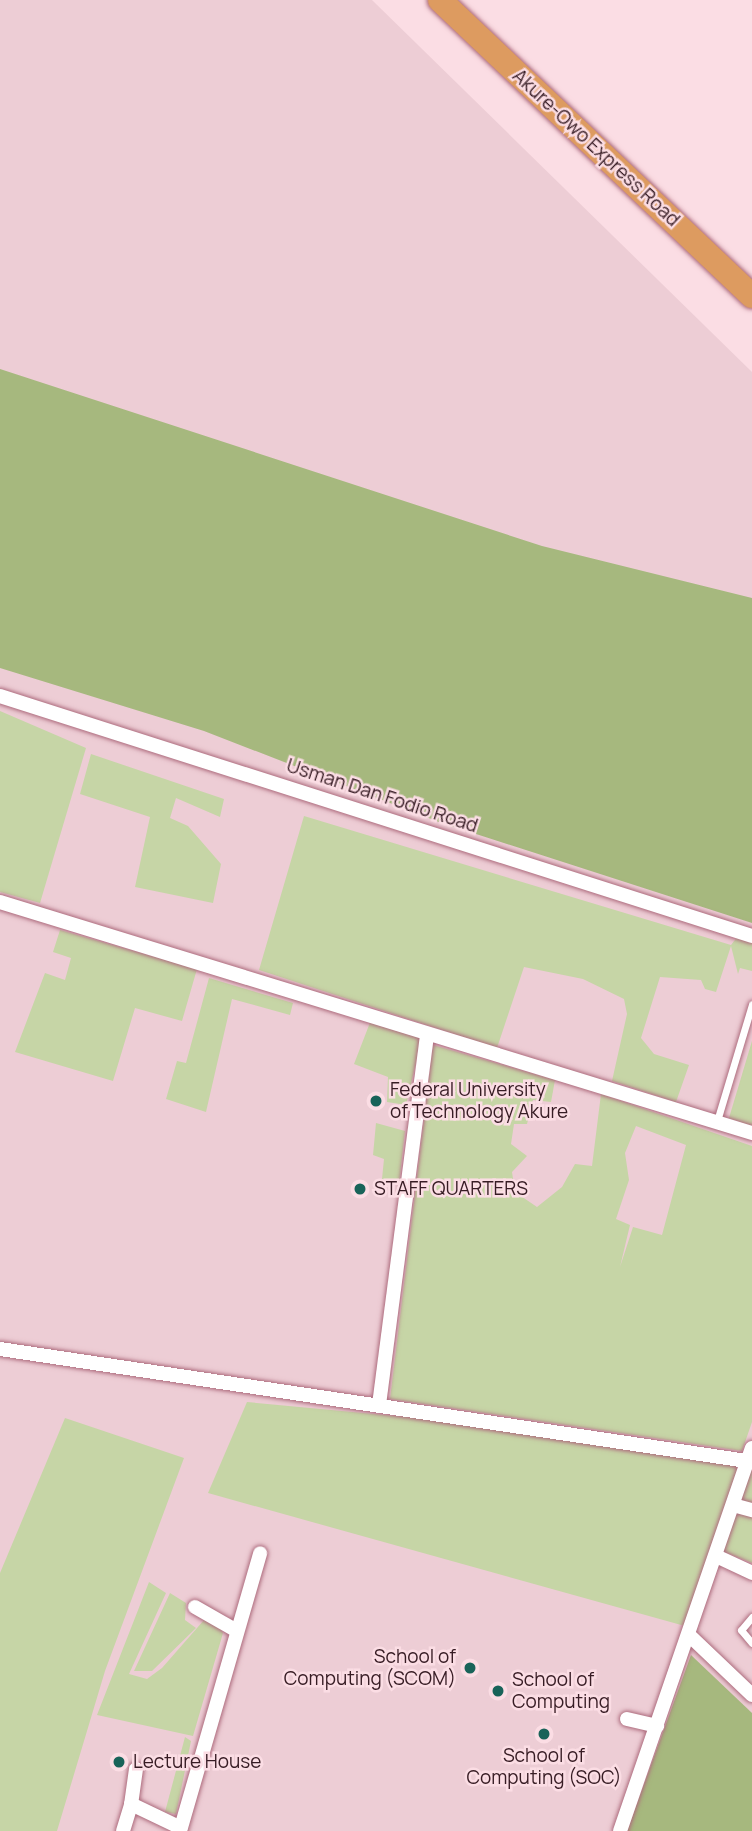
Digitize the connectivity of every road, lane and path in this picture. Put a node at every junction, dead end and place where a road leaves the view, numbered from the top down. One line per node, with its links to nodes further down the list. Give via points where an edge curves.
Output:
1 (440, 0): 2 (highway, Akure-Owo Express Road)
2 (752, 296)
3 (0, 696): 5 (street, Usman Dan Fodio Road)
4 (0, 902): 7 (street)
5 (752, 936)
6 (752, 1004): 8 (lane)
7 (427, 1034): 8 (street); 11 (street)
8 (717, 1121): 9 (street)
9 (752, 1133)
10 (0, 1349): 11 (street)
11 (379, 1405): 12 (street)
12 (750, 1454): 13 (street)
13 (733, 1505): 14 (street); 16 (street)
14 (752, 1510)
15 (260, 1553): 20 (street)
16 (716, 1556): 17 (street); 21 (street)
17 (752, 1573)
18 (195, 1606): 20 (street)
19 (752, 1617): 22 (lane, via 741,1630)
20 (237, 1631): 28 (street)
21 (689, 1635): 23 (street); 25 (street)
22 (752, 1643)
23 (752, 1695)
24 (627, 1719): 25 (street)
25 (657, 1726): 30 (street)
26 (136, 1769): 27 (street)
27 (131, 1804): 28 (street); 29 (street)
28 (181, 1829)
29 (123, 1831)
30 (620, 1831)

